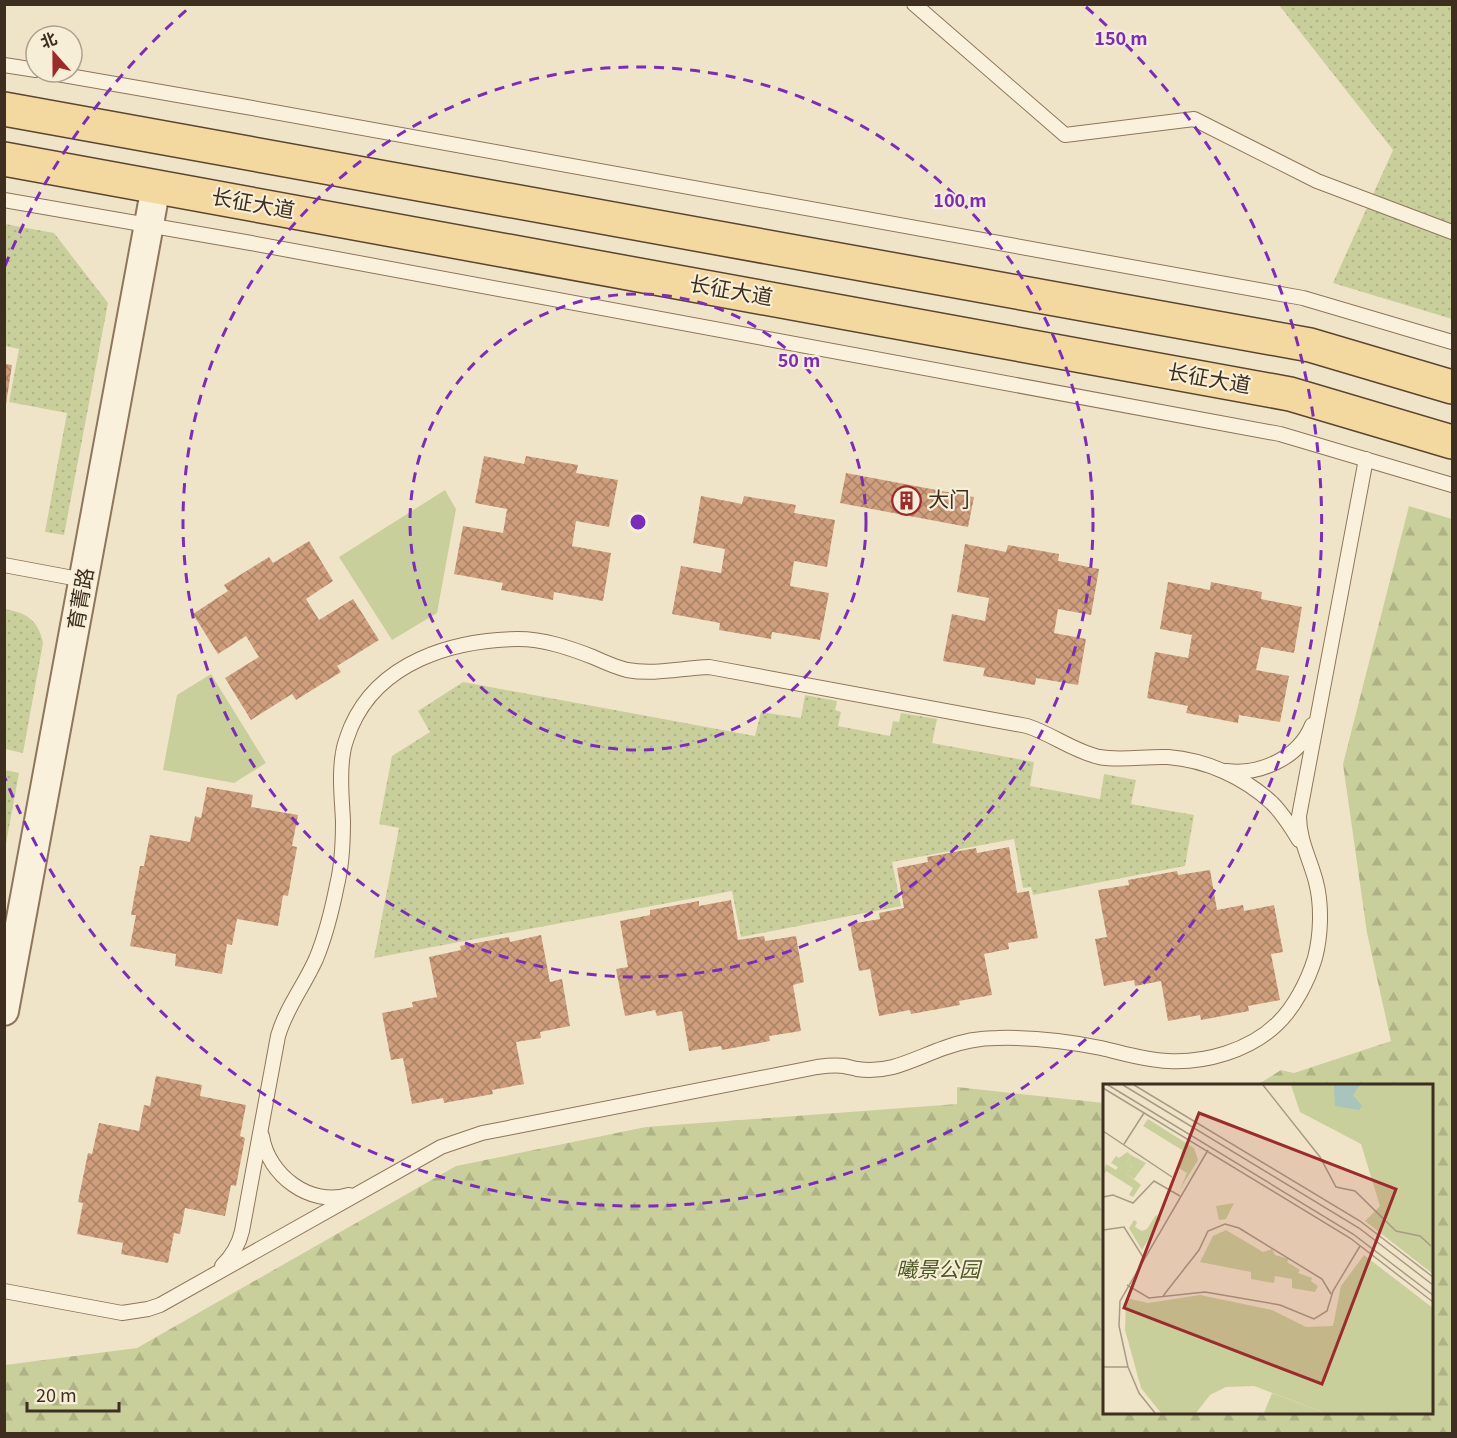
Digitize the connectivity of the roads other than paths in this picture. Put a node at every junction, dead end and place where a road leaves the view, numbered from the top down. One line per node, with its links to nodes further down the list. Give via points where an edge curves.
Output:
1 (914, 4): 10 (lane, via 1065,135 1194,119 1317,181)
2 (4, 65): 3 (lane)
3 (24, 68)
4 (84, 79): 11 (lane, via 1303,298)
5 (4, 109): 12 (main road, via 1310,345)
6 (4, 159): 7 (main road, 长征大道)
7 (156, 186): 9 (street, 育菁路); 13 (main road, 长征大道, via 1290,394)
8 (4, 200): 9 (lane)
9 (149, 225): 14 (lane, via 1280,434); 17 (street, 育菁路)
10 (1452, 231)
11 (1452, 342)
12 (1452, 387)
13 (1452, 442)
14 (1366, 459): 15 (lane); 18 (lane)
15 (1452, 485)
16 (4, 565): 17 (lane)
17 (84, 580): 21 (street, 育菁路)
18 (1318, 712): 19 (lane, via 1301,744 1276,762 1253,771); 20 (lane, via 1299,816)
19 (1222, 770): 20 (lane, via 1272,804); 22 (lane, via 1168,757 1097,756 1027,726 709,667 635,671 541,641 482,642 444,650 411,664 377,687 365,701 348,735 341,772 343,825 338,882 315,959 282,1022)
20 (1304, 848): 23 (lane, via 1319,898 1315,958 1285,1015 1276,1026 1247,1045 1200,1060 1168,1062 1050,1040 968,1041 891,1067 817,1067 482,1133 441,1147)
21 (4, 1011)
22 (261, 1128): 23 (lane, via 263,1144 275,1169 297,1187 329,1197); 24 (lane, via 239,1241 228,1261)
23 (363, 1190): 24 (lane)
24 (214, 1274): 25 (lane, via 160,1305 122,1313)
25 (4, 1291)

